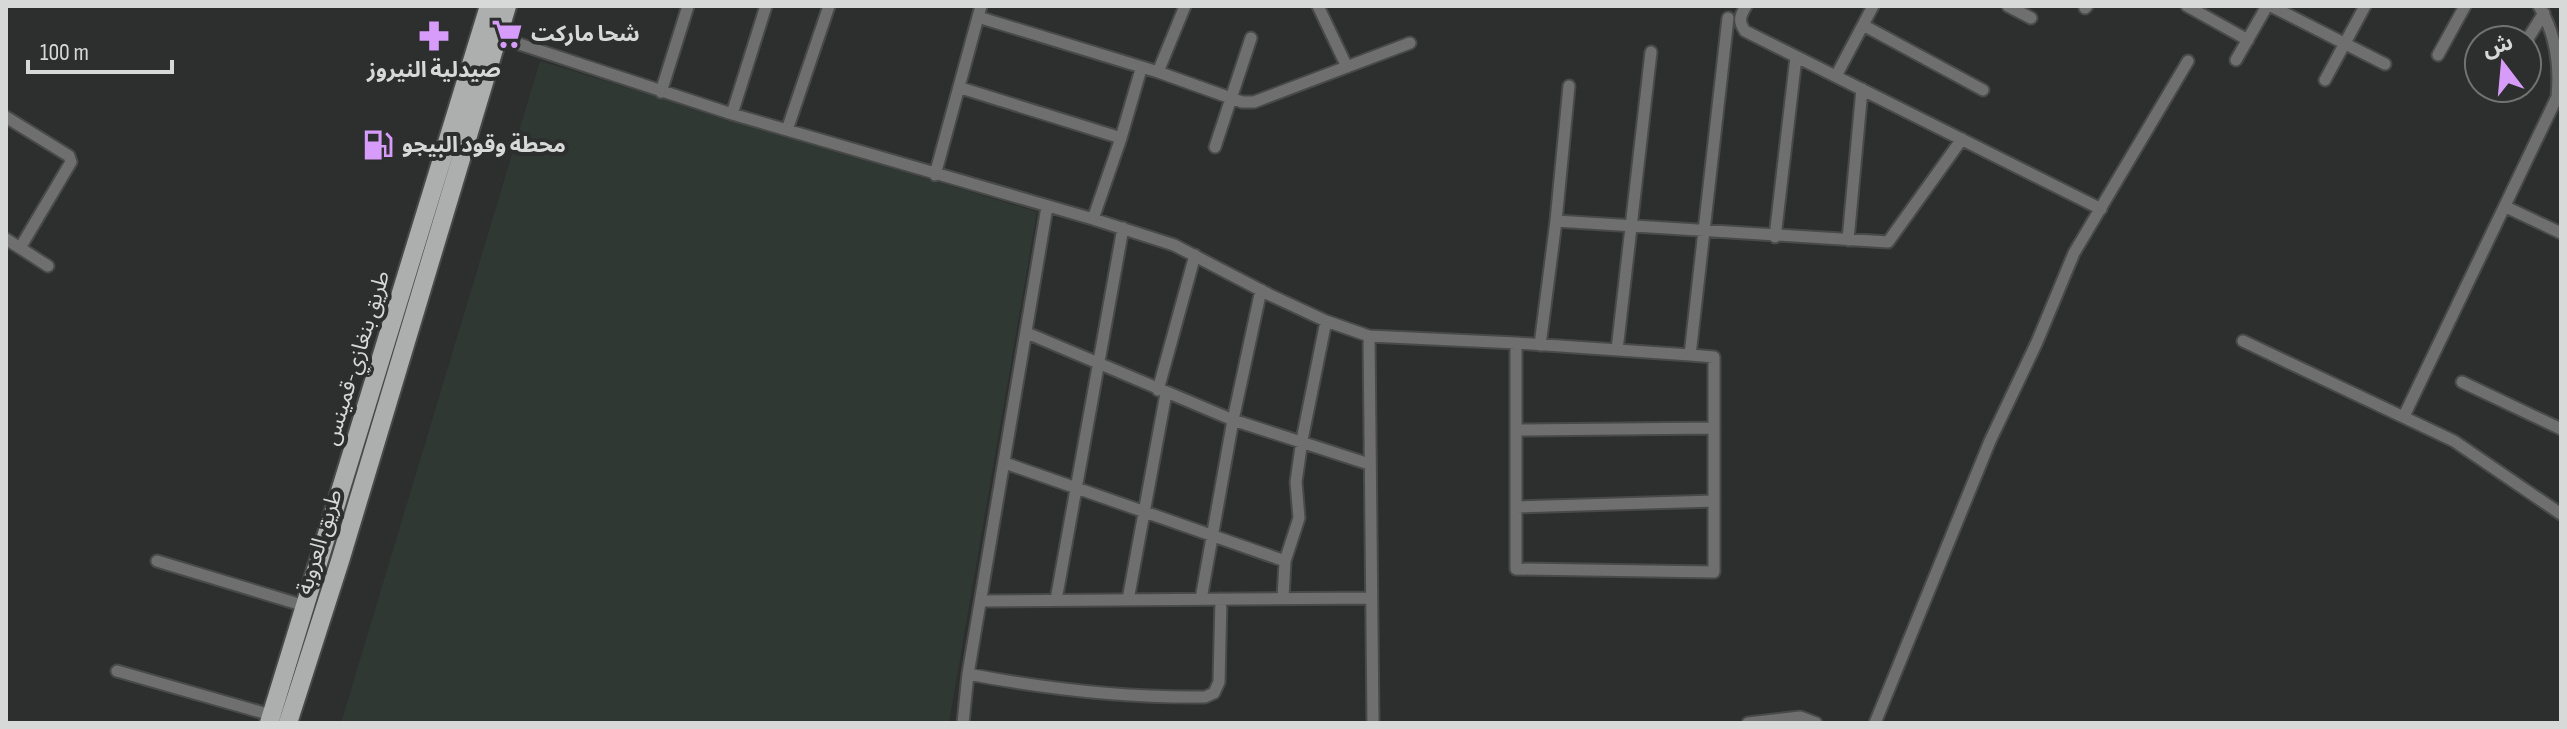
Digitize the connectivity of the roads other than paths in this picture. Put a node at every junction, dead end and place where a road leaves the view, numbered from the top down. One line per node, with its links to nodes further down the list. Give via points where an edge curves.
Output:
1 (489, 6): 101 (main road, طريق بنغازي-قمينس)
2 (507, 6): 22 (main road, طريق العروبة)
3 (688, 6): 42 (street)
4 (766, 6): 44 (street)
5 (829, 6): 46 (street)
6 (1185, 6): 35 (street)
7 (1318, 6): 33 (street)
8 (1746, 6): 29 (street, via 1740,16 1745,31)
9 (1873, 6): 20 (street)
10 (2008, 6): 19 (street)
11 (2187, 6): 24 (street)
12 (2269, 6): 24 (street); 26 (street)
13 (2365, 6): 26 (street)
14 (2465, 6): 28 (street)
15 (2557, 6): 17 (street)
16 (980, 12): 34 (street); 39 (street)
17 (2544, 13): 21 (street)
18 (1728, 18): 58 (street)
19 (2031, 18)
20 (1863, 25): 36 (street); 41 (street)
21 (2557, 35): 52 (street, via 2557,97)
22 (498, 37): 42 (street); 104 (main road, طريق العروبة, via 340,561)
23 (1251, 38): 43 (street)
24 (2248, 40): 30 (street)
25 (1410, 43): 33 (street)
26 (2344, 45): 32 (street); 37 (street)
27 (1651, 52): 56 (street)
28 (2438, 55)
29 (1796, 57): 36 (street); 60 (street)
30 (2236, 60)
31 (2188, 61): 53 (street)
32 (2385, 64)
33 (1347, 67): 43 (street, via 1254,102)
34 (1141, 69): 35 (street); 47 (street)
35 (1158, 72): 43 (street)
36 (1836, 76): 40 (street)
37 (2325, 80)
38 (1569, 86): 55 (street)
39 (961, 88): 47 (street); 50 (street)
40 (1862, 89): 48 (street); 62 (street)
41 (1983, 90)
42 (661, 92): 44 (street)
43 (1231, 97): 49 (street)
44 (732, 114): 46 (street)
45 (6, 117): 63 (street, via 71,162)
46 (787, 130): 50 (street)
47 (1121, 138): 54 (street)
48 (1962, 139): 53 (street); 62 (street, via 1888,242)
49 (1215, 147)
50 (935, 175): 51 (street)
51 (1047, 207): 54 (street); 68 (street)
52 (2506, 207): 59 (street); 78 (street)
53 (2101, 209): 109 (street, via 2074,253 1990,441)
54 (1093, 219): 57 (street)
55 (1556, 221): 56 (street); 72 (street)
56 (1632, 227): 58 (street); 73 (street)
57 (1123, 228): 64 (street); 75 (street)
58 (1704, 231): 60 (street); 74 (street)
59 (2561, 233)
60 (1775, 237): 62 (street)
61 (6, 239): 63 (street)
62 (1848, 240)
63 (20, 248): 65 (street)
64 (1195, 255): 66 (street); 77 (street)
65 (48, 266)
66 (1261, 290): 67 (street); 79 (street)
67 (1326, 321): 69 (street); 83 (street)
68 (1027, 333): 75 (street); 84 (street)
69 (1369, 336): 71 (street); 85 (street)
70 (2243, 341): 78 (street)
71 (1516, 343): 72 (street); 82 (street)
72 (1540, 345): 73 (street)
73 (1617, 350): 74 (street)
74 (1690, 355): 80 (street, via 1714,357)
75 (1099, 364): 77 (street); 86 (street)
76 (2462, 382): 81 (street)
77 (1162, 392): 79 (street); 89 (street)
78 (2404, 416): 90 (street, via 2454,441)
79 (1233, 420): 83 (street); 91 (street)
80 (1714, 428): 82 (street); 87 (street)
81 (2561, 429)
82 (1516, 430): 88 (street)
83 (1302, 440): 85 (street); 93 (street, via 1296,482 1298,525)
84 (1005, 463): 86 (street); 100 (street)
85 (1369, 464): 95 (street)
86 (1076, 488): 89 (street); 98 (street)
87 (1714, 501): 88 (street); 88 (street, via 1714,572 1516,569)
88 (1516, 507)
89 (1146, 512): 91 (street); 99 (street)
90 (2561, 514)
91 (1211, 536): 93 (street); 96 (street)
92 (157, 561): 101 (street)
93 (1285, 561): 94 (street)
94 (1283, 598): 95 (street); 97 (street)
95 (1371, 598): 106 (street)
96 (1201, 599): 97 (street); 99 (street)
97 (1221, 599): 103 (street, via 1219,682 1205,697 1058,689)
98 (1056, 600): 99 (street); 100 (street)
99 (1128, 600)
100 (982, 601): 103 (street)
101 (305, 606): 104 (main road, طريق بنغازي-قمينس)
102 (117, 671): 104 (street)
103 (968, 674): 105 (street)
104 (276, 720)
105 (963, 723)
106 (1373, 723)
107 (1748, 723): 108 (street, via 1800,717)
108 (1816, 723)
109 (1875, 723)

